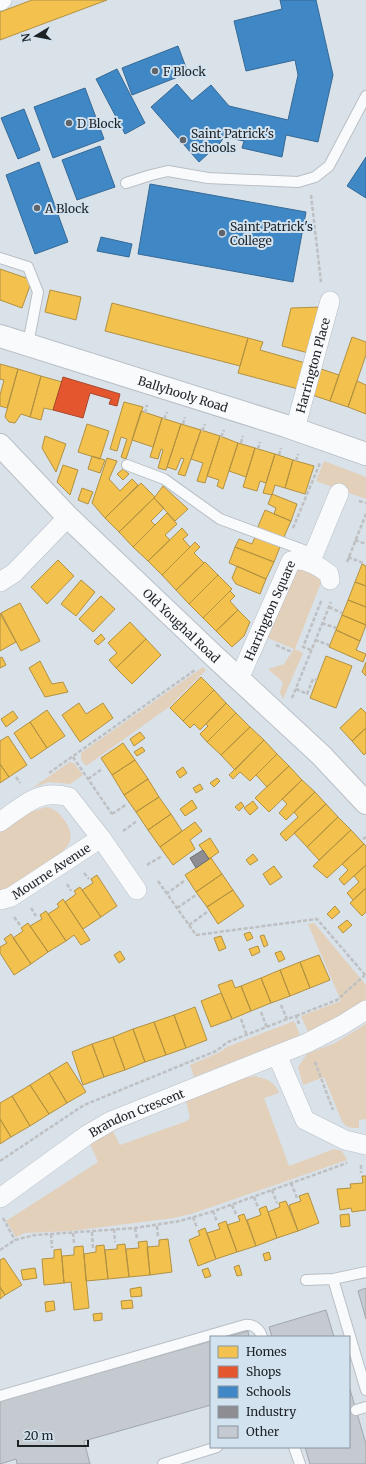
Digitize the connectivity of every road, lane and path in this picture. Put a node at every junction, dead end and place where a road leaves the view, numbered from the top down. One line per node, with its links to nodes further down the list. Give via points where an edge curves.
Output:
1 (366, 96): 2 (lane, via 329,166)
2 (310, 179): 3 (lane, via 298,182 208,178 168,172); 5 (path, via 320,279)
3 (126, 184)
4 (0, 258): 7 (lane, via 28,267 38,292)
5 (330, 301): 8 (street, Harrington Place)
6 (0, 336): 7 (street, Ballyhooly Road)
7 (28, 344): 8 (street, Ballyhooly Road)
8 (295, 429): 10 (street, Ballyhooly Road)
9 (0, 445): 14 (street, Old Youghal Road)
10 (366, 454)
11 (321, 462): 18 (path)
12 (126, 465): 18 (lane, via 164,479 220,519)
13 (339, 493): 21 (street)
14 (68, 517): 24 (street, via 14,573); 32 (street, Old Youghal Road)
15 (361, 525): 16 (path)
16 (366, 527)
17 (355, 540): 19 (path)
18 (287, 544): 21 (lane)
19 (366, 544)
20 (348, 557): 22 (path)
21 (312, 559): 23 (street, Harrington Square, via 329,574); 33 (street, Harrington Square, via 291,561)
22 (363, 563)
23 (330, 580): 31 (path, via 303,647)
24 (0, 582)
25 (329, 607): 26 (path)
26 (342, 613)
27 (322, 623): 28 (path)
28 (336, 628)
29 (315, 640): 30 (path)
30 (330, 646)
31 (311, 650)
32 (214, 656): 33 (street, Old Youghal Road); 36 (path)
33 (239, 679): 40 (street, Old Youghal Road, via 321,755)
34 (317, 680): 35 (path, via 313,679 307,694)
35 (296, 689)
36 (73, 757): 38 (path); 39 (path)
37 (102, 769): 39 (path)
38 (44, 776)
39 (88, 779): 42 (path)
40 (366, 803)
41 (127, 804): 42 (path)
42 (112, 814): 43 (path)
43 (116, 820)
44 (137, 821): 47 (path)
45 (0, 822): 50 (street, Mourne Avenue, via 42,795 50,793 69,797)
46 (120, 825): 47 (path)
47 (123, 830): 48 (path)
48 (127, 836)
49 (366, 837): 51 (path)
50 (101, 838): 58 (street, Mourne Avenue); 61 (street, Mourne Avenue, via 11,897)
51 (363, 839)
52 (162, 856): 54 (path)
53 (143, 860): 54 (path)
54 (147, 865): 55 (path)
55 (150, 871)
56 (154, 876): 59 (path)
57 (184, 881): 59 (path)
58 (136, 890)
59 (166, 894): 62 (path)
60 (196, 895): 62 (path)
61 (0, 900)
62 (177, 908): 64 (path)
63 (207, 912): 64 (path)
64 (189, 925): 65 (path, via 196,935 317,919)
65 (366, 976): 69 (path, via 337,1000)
66 (281, 1005): 70 (path)
67 (366, 1010): 74 (street, Brandon Crescent)
68 (261, 1012): 72 (path)
69 (296, 1016): 70 (path); 74 (path)
70 (287, 1019): 72 (path)
71 (241, 1020): 73 (path)
72 (267, 1028): 73 (path)
73 (247, 1036): 78 (path, via 84,1104)
74 (307, 1043): 75 (street, Brandon Crescent); 76 (path)
75 (277, 1055): 76 (street, via 305,1120); 83 (street, Brandon Crescent, via 112,1121 87,1135)
76 (345, 1140): 77 (street); 79 (path, via 353,1161)
77 (366, 1145)
78 (0, 1161)
79 (291, 1183): 80 (path); 82 (path)
80 (272, 1190): 81 (path); 85 (path)
81 (254, 1197): 84 (path); 86 (path)
82 (297, 1198)
83 (5, 1202): 100 (path, via 3,1218)
84 (232, 1204): 87 (path); 88 (path)
85 (277, 1204)
86 (258, 1207)
87 (213, 1211): 89 (path); 90 (path)
88 (236, 1214)
89 (193, 1217): 91 (path); 93 (path)
90 (217, 1222)
91 (157, 1226): 92 (path); 98 (path)
92 (136, 1228): 94 (path); 99 (path)
93 (197, 1228)
94 (114, 1230): 95 (path); 101 (path)
95 (92, 1232): 96 (path); 104 (path)
96 (73, 1233): 97 (path); 102 (path)
97 (51, 1234): 100 (path); 103 (path)
98 (158, 1237)
99 (137, 1238)
100 (15, 1240): 105 (path)
101 (115, 1242)
102 (74, 1244)
103 (52, 1248)
104 (94, 1248)
105 (0, 1250)
106 (366, 1272): 107 (lane)
107 (333, 1279): 108 (lane); 111 (lane)
108 (306, 1280)
109 (261, 1336): 113 (lane, via 256,1327 245,1325)
110 (350, 1336): 112 (lane)
111 (350, 1336)
112 (366, 1390)
113 (0, 1396)
114 (213, 1448): 116 (lane)
115 (294, 1448): 117 (lane)
116 (163, 1464)
117 (300, 1464)

